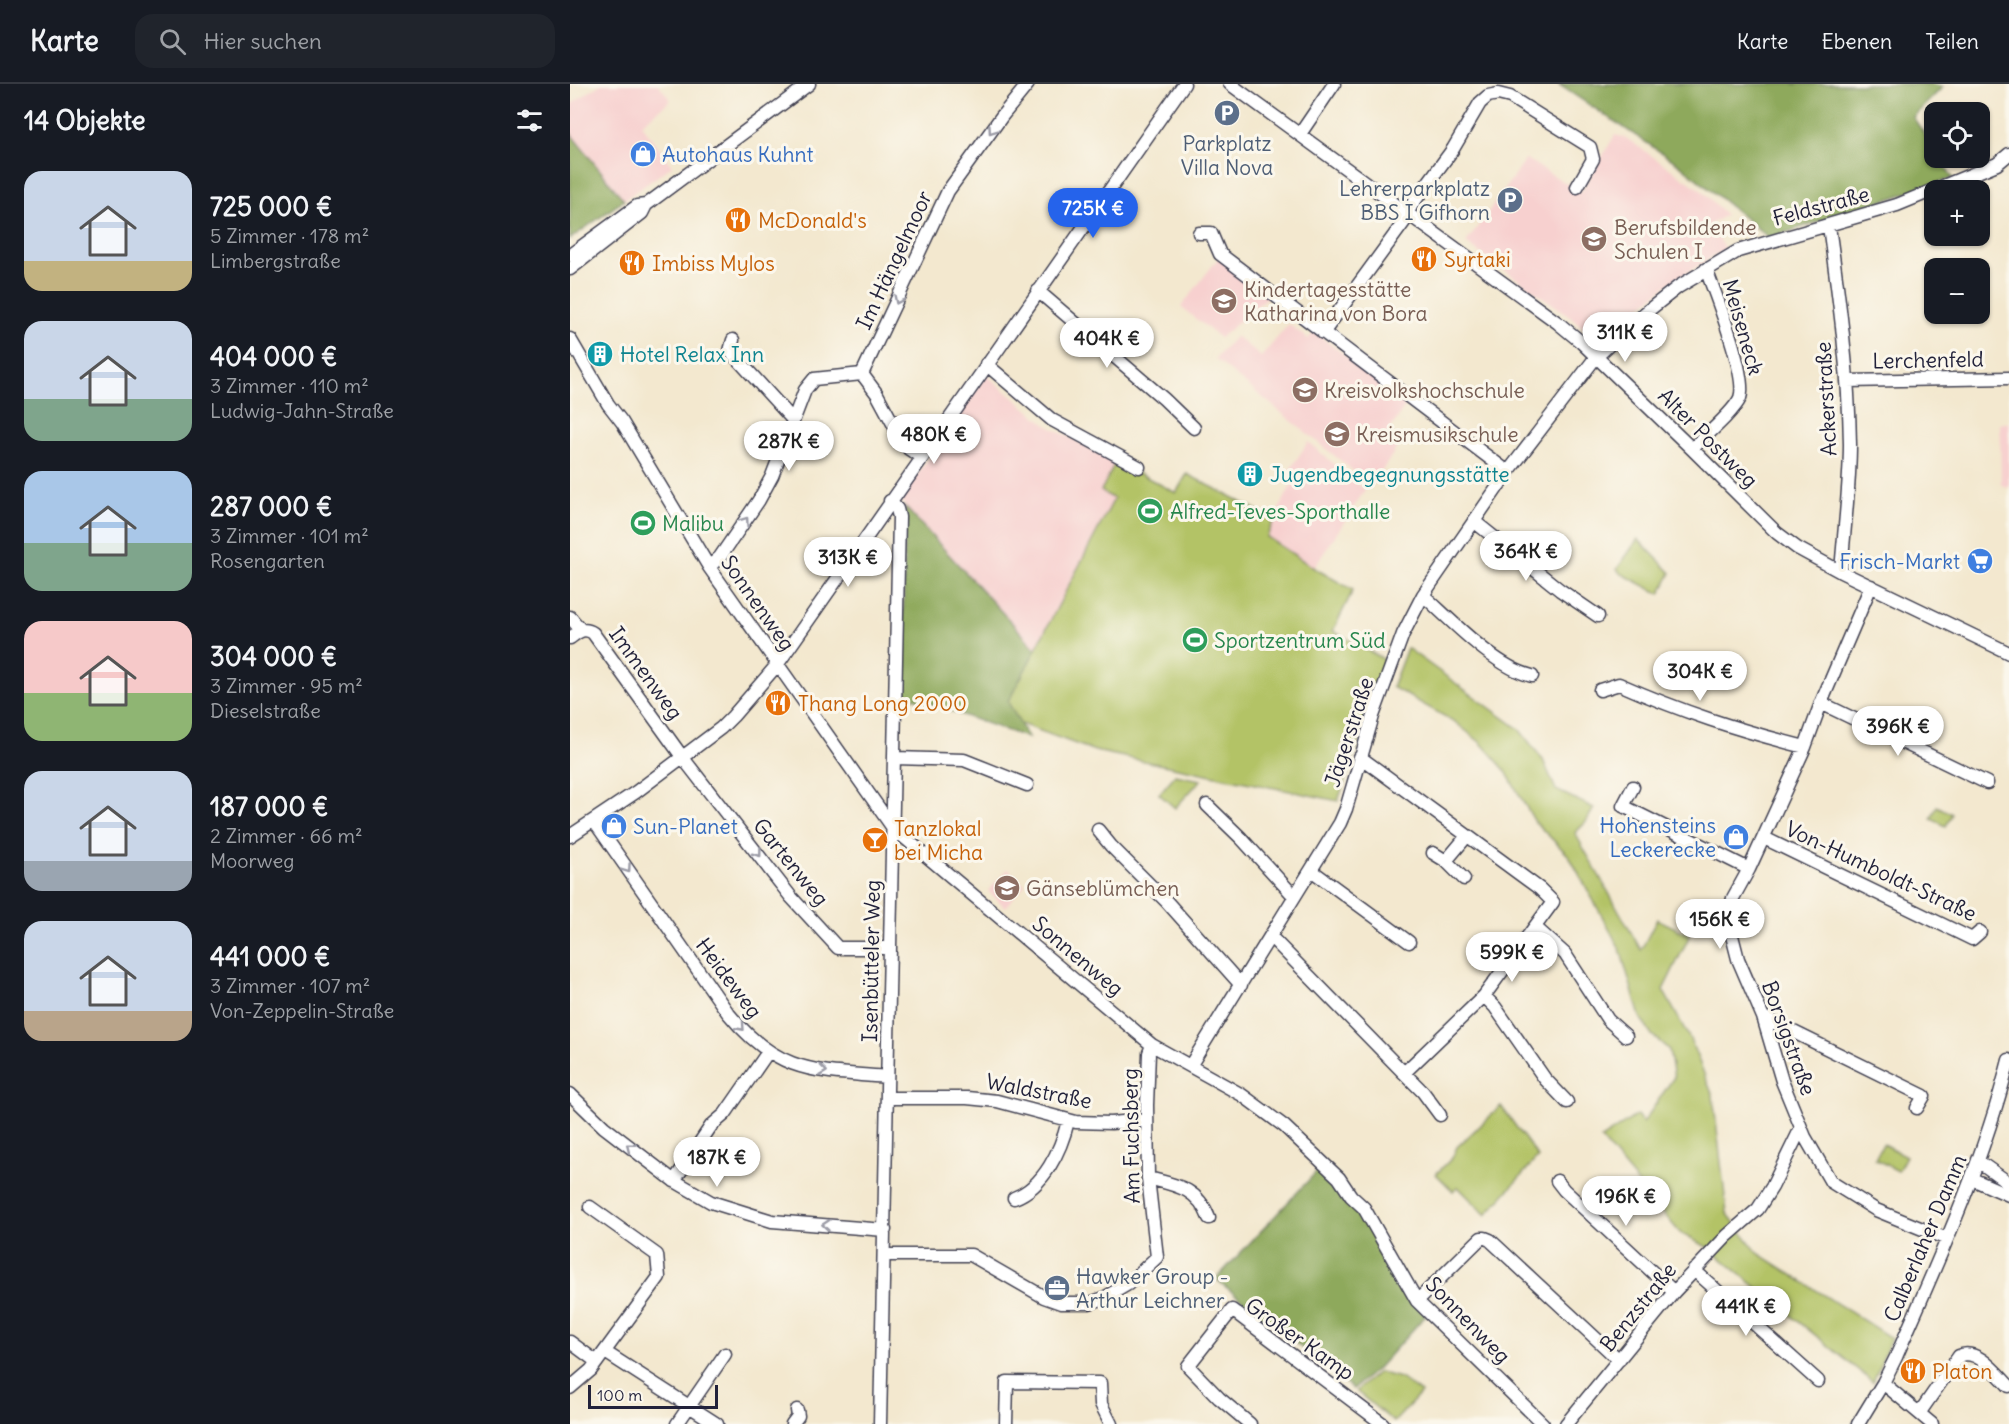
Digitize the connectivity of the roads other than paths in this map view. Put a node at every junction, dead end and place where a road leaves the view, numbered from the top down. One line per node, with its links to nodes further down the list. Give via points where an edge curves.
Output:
1 (809, 84): 9 (street)
2 (1028, 84): 22 (street, Im Hängelmoor, one-way to 22, via 948,191)
3 (1184, 84): 16 (street)
4 (1230, 84): 6 (street, Alter Postweg)
5 (1334, 84): 6 (street)
6 (1300, 134): 10 (street, Alter Postweg)
7 (2009, 154): 11 (street, Feldstraße, via 1997,164 1950,184)
8 (1576, 187): 10 (street, via 1593,159 1590,147 1510,97 1498,94 1480,103)
9 (646, 205): 13 (street, via 637,206); 14 (street, via 642,213)
10 (1408, 214): 17 (street); 20 (street, Alter Postweg, via 1558,323)
11 (1829, 226): 15 (street, Feldstraße, via 1738,250); 24 (street, Ackerstraße)
12 (1199, 233): 17 (street, via 1211,233 1220,254)
13 (570, 255)
14 (570, 269)
15 (1706, 269): 20 (street, Feldstraße, via 1678,286); 27 (street, Meiseneck, via 1742,386 1734,408)
16 (1038, 291): 21 (street); 26 (street)
17 (1323, 333): 30 (street)
18 (570, 339): 33 (street, Sonnenweg)
19 (733, 340): 25 (street, via 730,351)
20 (1596, 357): 27 (street, Alter Postweg); 30 (street, Jägerstraße)
21 (986, 364): 28 (street); 29 (street, via 1052,420)
22 (862, 374): 25 (street, via 814,379 805,390); 28 (street, via 878,394 903,442)
23 (2009, 378): 24 (street, Lerchenfeld)
24 (1847, 381): 34 (street, Ackerstraße, via 1850,446)
25 (794, 420): 33 (street, one-way to 25, via 759,500)
26 (1194, 428)
27 (1692, 448): 34 (street, Alter Postweg, via 1777,533)
28 (921, 457): 31 (street)
29 (1139, 466)
30 (1508, 472): 32 (street, Jägerstraße)
31 (890, 501): 42 (street); 48 (street, Isenbütteler Weg, via 899,517)
32 (1475, 522): 36 (street, Jägerstraße); 37 (street)
33 (709, 567): 42 (street, Sonnenweg)
34 (1841, 572): 35 (street, Alter Postweg)
35 (1871, 586): 41 (street, Alter Postweg); 45 (street, Borsigstraße)
36 (1423, 595): 43 (street, via 1477,643 1517,672); 49 (street, Jägerstraße, via 1400,643)
37 (1598, 616)
38 (570, 617): 39 (street)
39 (581, 630): 40 (street, Immenweg); 47 (street, Immenweg, via 594,633)
40 (570, 638)
41 (2009, 653)
42 (777, 664): 47 (street, via 733,716); 55 (street, Sonnenweg)
43 (1532, 676)
44 (1600, 690): 46 (street, via 1619,684 1703,719)
45 (1821, 703): 46 (street, Borsigstraße); 50 (street)
46 (1805, 747): 59 (street, Borsigstraße)
47 (683, 758): 54 (street); 70 (street, Gartenweg, one-way to 70, via 791,897 837,948)
48 (895, 758): 51 (street, via 964,760); 55 (street, Isenbütteler Weg)
49 (1359, 758): 58 (street); 63 (street, Jägerstraße, via 1343,816)
50 (1987, 783)
51 (1028, 785)
52 (1633, 787): 62 (street, via 1623,806)
53 (1208, 805): 65 (street)
54 (594, 821): 57 (street); 76 (street, Heideweg, one-way to 76, via 728,1013)
55 (892, 828): 70 (street, Isenbütteler Weg); 75 (street, Sonnenweg)
56 (1098, 830): 71 (street)
57 (570, 836)
58 (1467, 836): 61 (street); 66 (street, via 1553,902)
59 (1764, 838): 62 (street, Borsigstraße); 67 (street, Von-Humboldt-Straße, via 1972,939)
60 (1433, 853): 61 (street)
61 (1446, 861): 64 (street)
62 (1749, 869): 73 (street, Borsigstraße, via 1733,898 1728,920 1738,959)
63 (1311, 870): 65 (street, Jägerstraße); 69 (street)
64 (1464, 879)
65 (1294, 896): 68 (street, Jägerstraße)
66 (1535, 927): 72 (street); 74 (street, via 1565,954 1608,1020)
67 (1980, 932)
68 (1271, 937): 71 (street, Jägerstraße); 79 (street)
69 (1409, 942)
70 (890, 948): 80 (street, Isenbütteler Weg)
71 (1241, 985): 78 (street, Jägerstraße)
72 (1484, 996): 79 (street); 83 (street, via 1545,1079)
73 (1763, 1017): 84 (street, via 1924,1096); 88 (street, Borsigstraße)
74 (1626, 1036)
75 (1152, 1045): 78 (street, Sonnenweg); 86 (street, Am Fuchsberg)
76 (768, 1053): 80 (street, Heideweg, one-way to 80, via 806,1068); 92 (street)
77 (2009, 1060): 89 (street, Calberlaher Damm)
78 (1190, 1066): 104 (street, Sonnenweg, via 1242,1095 1284,1126 1339,1178 1364,1208)
79 (1404, 1073): 85 (street)
80 (887, 1077): 82 (street, Isenbütteler Weg)
81 (570, 1094): 92 (street, one-way to 81, via 604,1127)
82 (887, 1098): 87 (street, Waldstraße, via 997,1101); 99 (street, Isenbütteler Weg)
83 (1567, 1102)
84 (1917, 1108)
85 (1440, 1115)
86 (1147, 1120): 87 (street, Waldstraße); 90 (street, Am Fuchsberg)
87 (1068, 1121): 96 (street, via 1064,1139 1045,1173 1032,1188)
88 (1801, 1128): 100 (street, Borsigstraße, via 1831,1182 1876,1210); 102 (street, Benzstraße, via 1758,1209)
89 (1978, 1161): 91 (street, Calberlaher Damm); 94 (street)
90 (1148, 1178): 98 (street, via 1184,1187 1204,1205); 101 (street, Am Fuchsberg, via 1157,1257 1128,1284 1090,1303 1061,1303 1044,1297 971,1255)
91 (1972, 1179): 95 (street); 100 (street, Calberlaher Damm)
92 (674, 1180): 99 (street, one-way to 92, via 772,1221 711,1202)
93 (1557, 1181): 103 (street)
94 (2009, 1183)
95 (2009, 1195)
96 (1014, 1198)
97 (590, 1207): 107 (street, via 657,1255 659,1277)
98 (1209, 1218)
99 (885, 1230): 101 (street, Isenbütteler Weg)
100 (1947, 1239): 110 (street, Calberlaher Damm)
101 (885, 1255): 119 (street, Isenbütteler Weg)
102 (1694, 1270): 103 (street, Benzstraße); 109 (street)
103 (1674, 1292): 108 (street, Benzstraße)
104 (1418, 1301): 108 (street, via 1485,1238); 124 (street, Sonnenweg)
105 (570, 1342): 107 (street)
106 (724, 1354): 113 (street)
107 (601, 1357): 112 (street); 113 (street)
108 (1619, 1360): 125 (street, Benzstraße)
109 (1818, 1381)
110 (1883, 1383): 115 (street); 126 (street, Calberlaher Damm)
111 (2009, 1386): 115 (street, via 1977,1356 1967,1353 1959,1356)
112 (570, 1388)
113 (688, 1406): 116 (street); 117 (street)
114 (797, 1410): 118 (street)
115 (1920, 1412): 127 (street)
116 (677, 1424)
117 (717, 1424)
118 (792, 1424)
119 (880, 1424)
120 (1006, 1424): 121 (street, via 1007,1382 1018,1382 1100,1383 1101,1404)
121 (1111, 1424)
122 (1250, 1424): 123 (street, Großer Kamp, via 1188,1366 1232,1310)
123 (1383, 1424)
124 (1543, 1424)
125 (1566, 1424)
126 (1858, 1424)
127 (1932, 1424)

